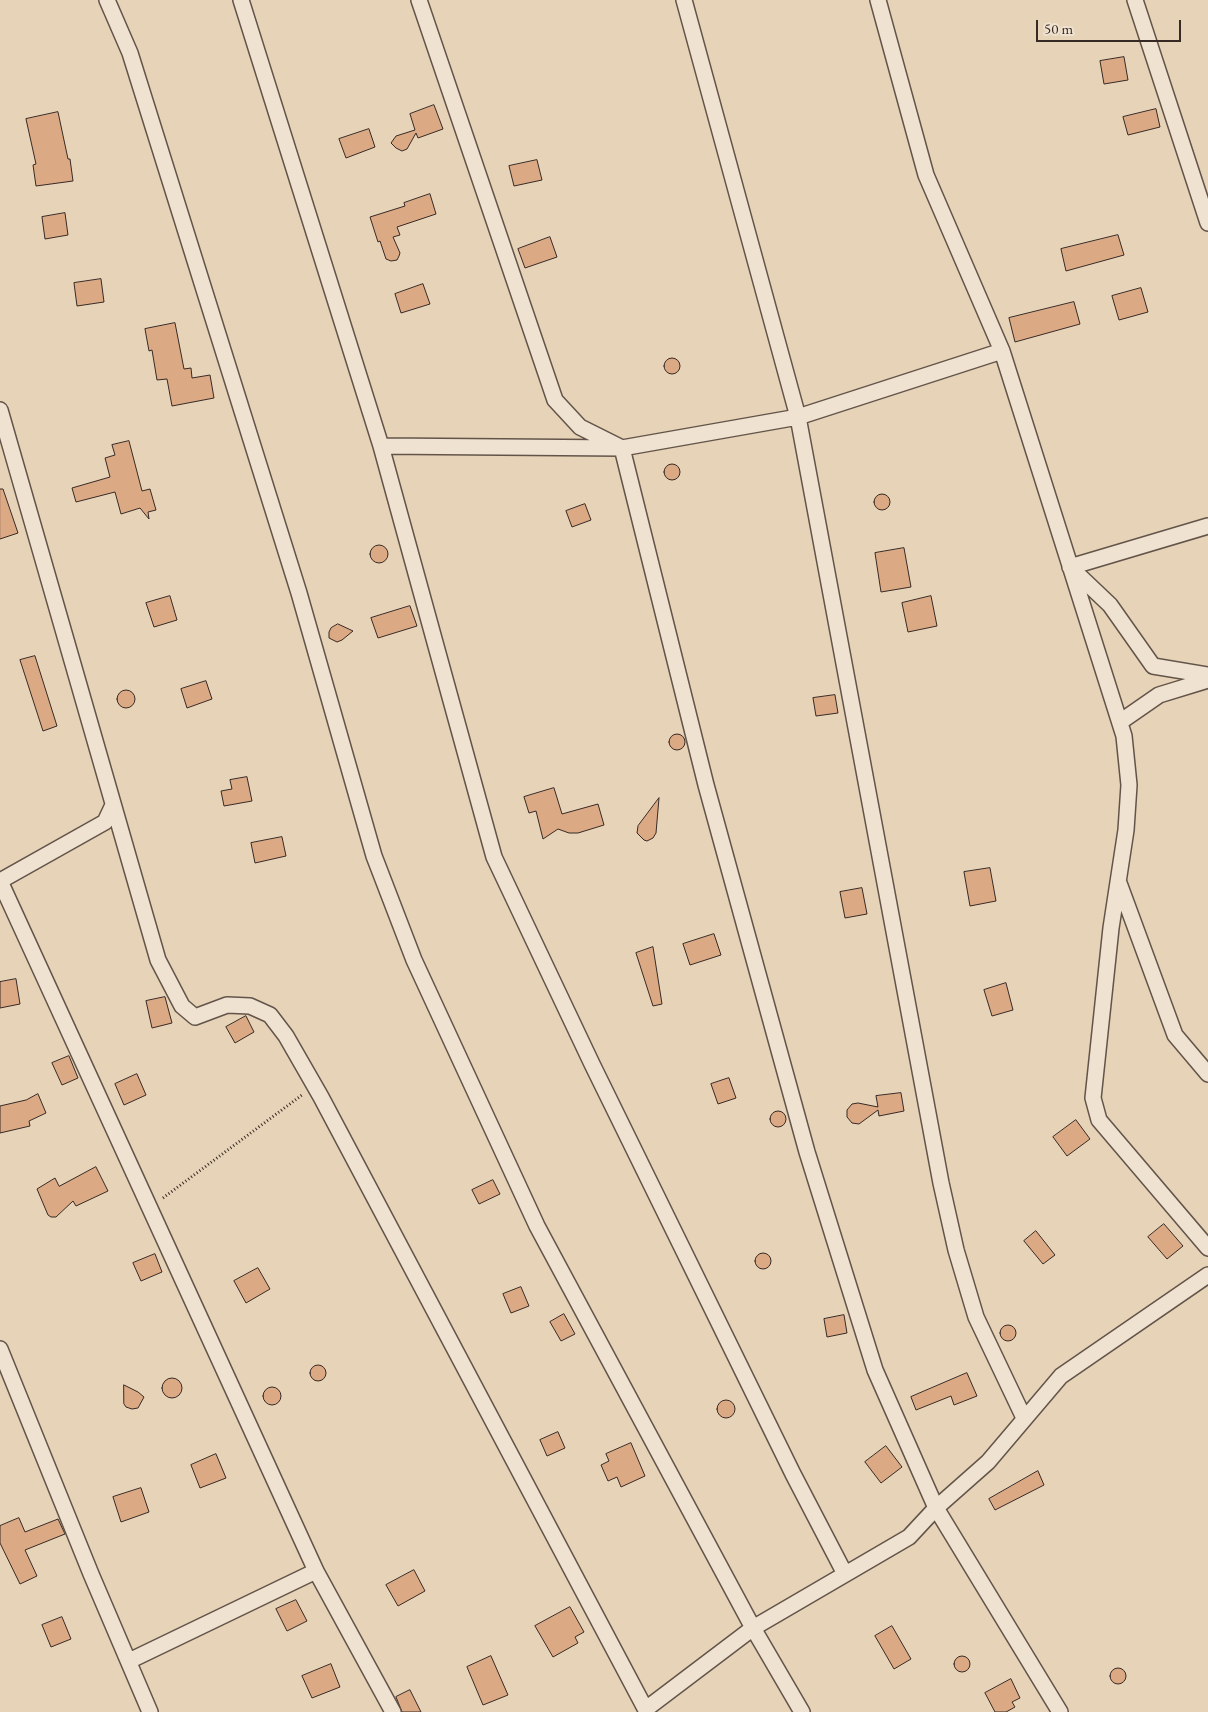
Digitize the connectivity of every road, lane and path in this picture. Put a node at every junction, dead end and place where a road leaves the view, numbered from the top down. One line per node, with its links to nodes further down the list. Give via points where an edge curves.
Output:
1 (107, 0): 31 (street, via 130,53 299,593 374,856 414,960 536,1226)
2 (241, 0): 11 (street)
3 (419, 0): 12 (street, via 555,400 580,427)
4 (684, 0): 10 (street)
5 (878, 0): 8 (street, via 926,175)
6 (1135, 0): 7 (street)
7 (1208, 223)
8 (1002, 351): 10 (street); 14 (street)
9 (0, 410): 18 (street)
10 (798, 418): 12 (street); 27 (street, via 956,1250 976,1317)
11 (381, 446): 12 (street); 30 (street, via 494,857 793,1474)
12 (622, 448): 28 (street, via 706,785 807,1152 875,1370)
13 (1208, 526): 14 (street)
14 (1070, 567): 15 (street, via 1110,605 1153,666); 17 (street)
15 (1208, 675)
16 (1208, 680): 17 (street, via 1159,696)
17 (1120, 722): 20 (street, via 1129,785)
18 (113, 804): 19 (street, via 106,822); 22 (street, via 158,960 182,1006 195,1017 227,1005 250,1006 270,1015)
19 (0, 881): 23 (street)
20 (1118, 882): 21 (street, via 1175,1035); 24 (street, via 1093,1098 1099,1120)
21 (1208, 1074)
22 (315, 1085): 23 (path); 33 (street)
23 (150, 1208): 29 (street)
24 (1208, 1248)
25 (1208, 1275): 27 (street, via 1061,1376)
26 (0, 1349): 32 (street)
27 (1024, 1418): 28 (street, via 988,1462)
28 (936, 1508): 30 (street, via 909,1537); 37 (street)
29 (316, 1571): 32 (street); 35 (street)
30 (845, 1574): 31 (street)
31 (752, 1628): 33 (street); 36 (street)
32 (129, 1661): 34 (street)
33 (646, 1710)
34 (150, 1712)
35 (393, 1712)
36 (802, 1712)
37 (1060, 1712)

